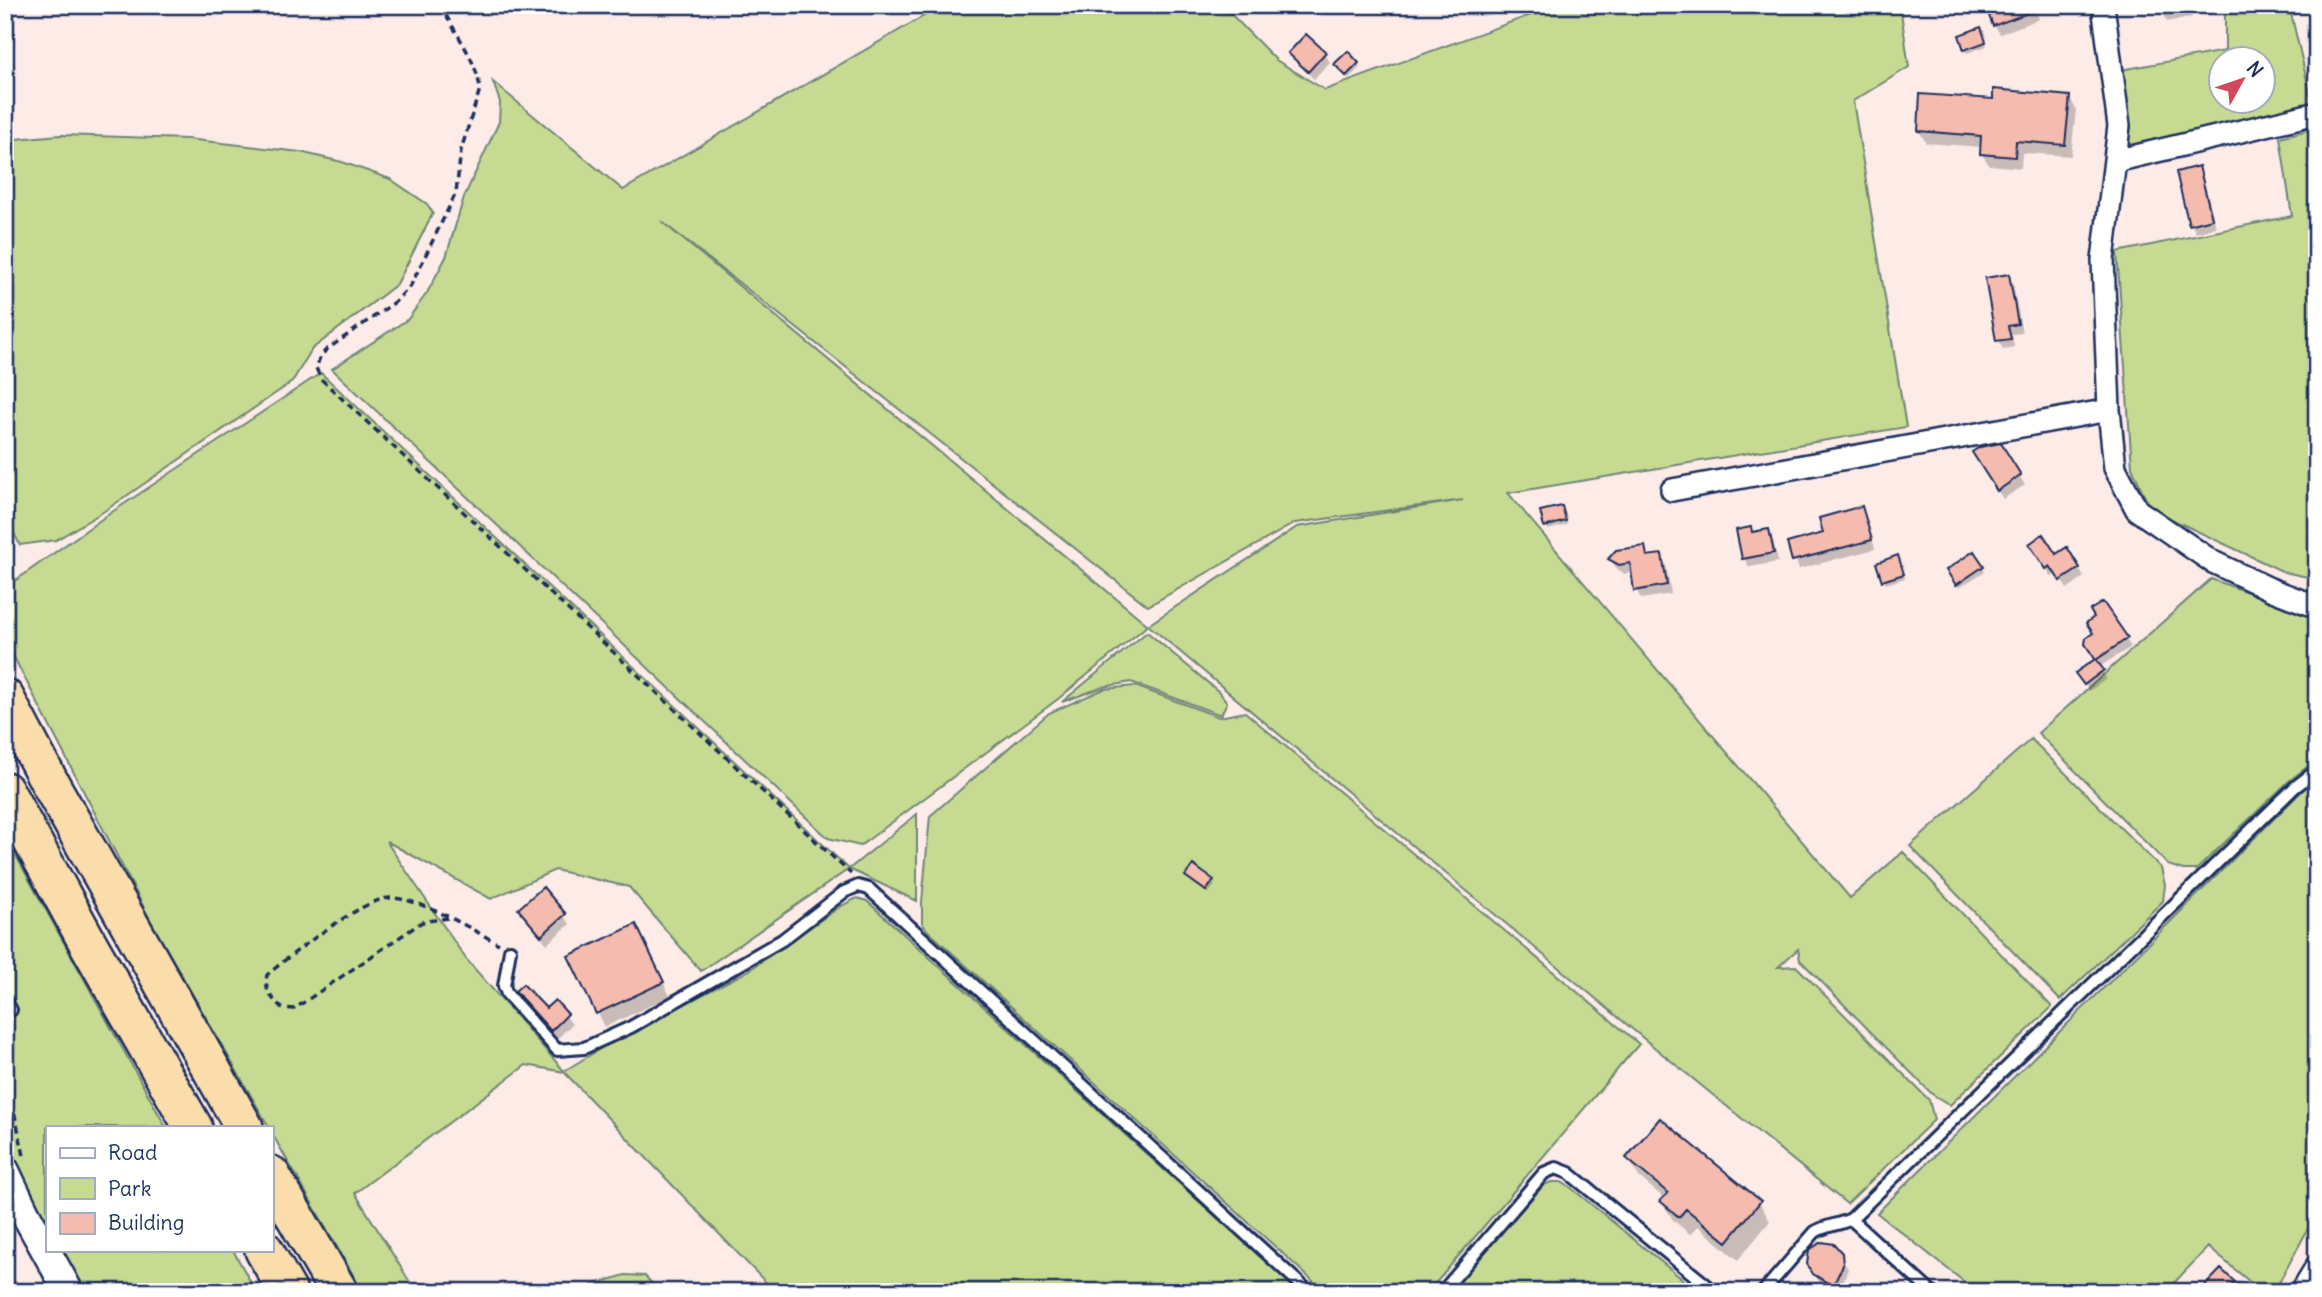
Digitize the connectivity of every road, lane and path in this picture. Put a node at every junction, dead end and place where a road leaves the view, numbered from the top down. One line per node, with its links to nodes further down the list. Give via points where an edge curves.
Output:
1 (440, 5): 11 (path, via 472,62 480,89 461,150 456,193 411,285 395,302 326,350 316,368 321,379)
2 (2103, 5): 4 (street, via 2119,126)
3 (2317, 113): 4 (street)
4 (2115, 161): 5 (street, via 2103,260)
5 (2109, 410): 6 (street); 7 (street, via 2115,468 2137,510 2213,562)
6 (1672, 490)
7 (2317, 607)
8 (5, 698): 16 (highway)
9 (2317, 770): 21 (lane)
10 (5, 791): 15 (highway)
11 (869, 889): 13 (lane, via 858,886 844,892 759,954 631,1027 584,1048 557,1049 507,994 504,986); 29 (lane)
12 (448, 918): 12 (path, via 406,900 380,899 355,911 267,975 268,994 282,1009 294,1009 422,922); 13 (path)
13 (510, 950)
14 (5, 1091): 17 (path, via 15,1116)
15 (193, 1126)
16 (243, 1126)
17 (16, 1170): 20 (main road)
18 (273, 1178): 28 (highway)
19 (5, 1191): 20 (main road)
20 (25, 1213): 22 (main road)
21 (1851, 1219): 32 (lane, via 1815,1233); 33 (lane)
22 (46, 1251)
23 (47, 1252): 26 (main road)
24 (265, 1252): 27 (highway)
25 (2317, 1266): 34 (street)
26 (69, 1292)
27 (288, 1292)
28 (339, 1292)
29 (1309, 1292)
30 (1442, 1292): 31 (lane, via 1544,1173 1556,1168 1569,1173)
31 (1715, 1292)
32 (1763, 1292)
33 (1931, 1292)
34 (2301, 1292)

